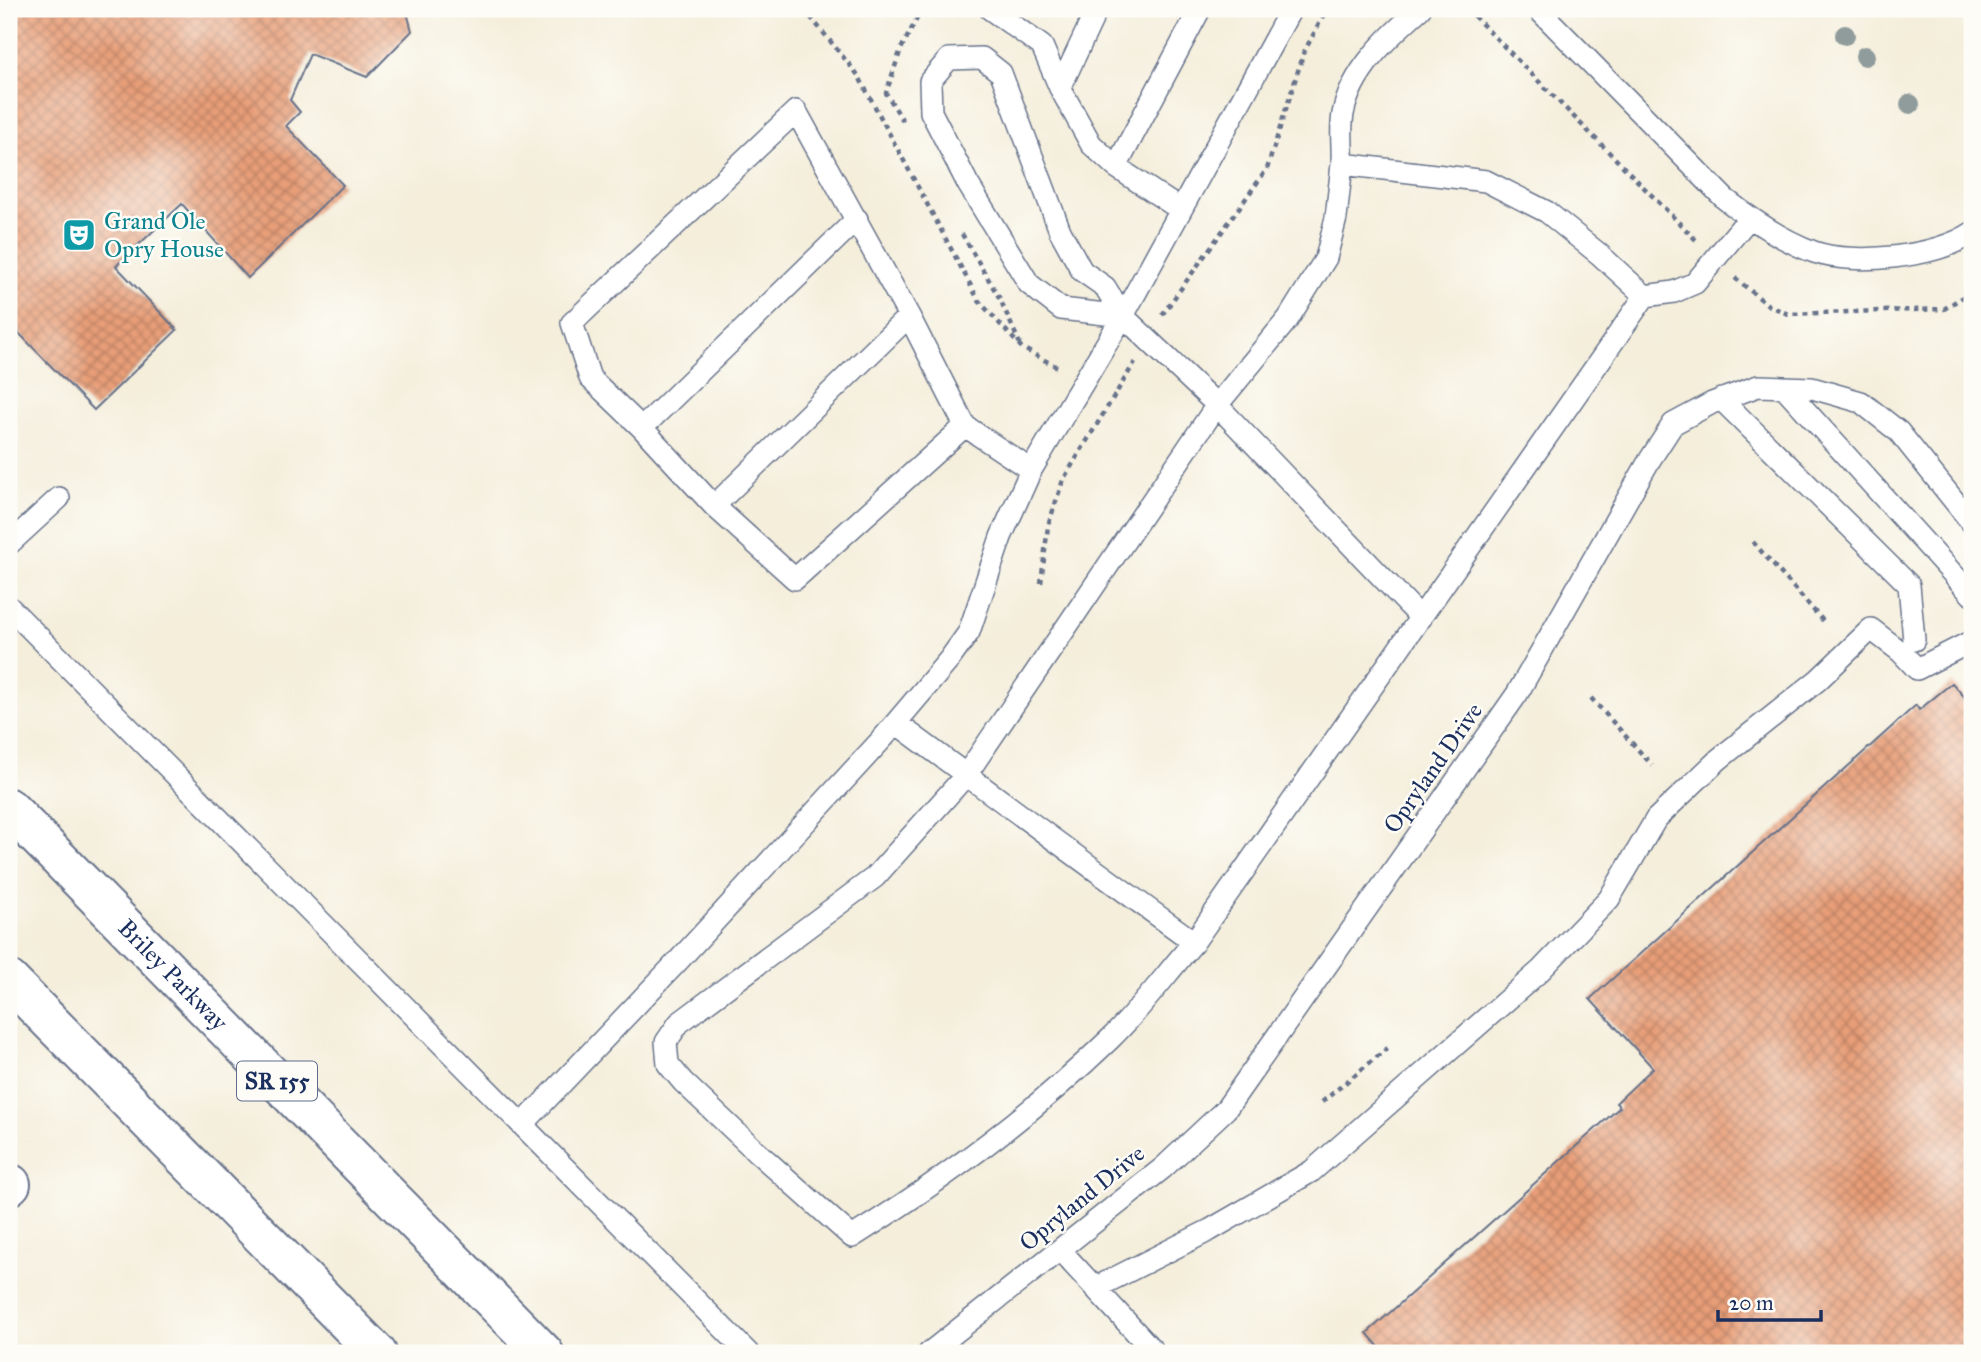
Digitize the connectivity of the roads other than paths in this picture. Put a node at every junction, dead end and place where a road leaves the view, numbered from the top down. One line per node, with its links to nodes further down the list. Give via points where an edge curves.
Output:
1 (990, 9): 7 (lane, via 1042,46)
2 (1097, 9): 7 (lane)
3 (1200, 9): 9 (lane)
4 (1291, 9): 10 (lane)
5 (1420, 9): 8 (lane, via 1358,74 1343,114)
6 (1538, 9): 11 (lane)
7 (1060, 88): 9 (lane, via 1091,144)
8 (1342, 164): 14 (lane, via 1486,181 1547,212); 19 (lane, via 1326,258 1288,318)
9 (1116, 167): 10 (lane)
10 (1181, 210): 16 (lane)
11 (1749, 218): 13 (lane, via 1815,253 1857,258 1936,250); 14 (lane, via 1695,283)
12 (857, 219): 15 (lane); 21 (lane); 21 (lane, via 796,111 572,323 590,379)
13 (1972, 233)
14 (1645, 296): 29 (lane)
15 (909, 316): 20 (lane); 24 (lane)
16 (1123, 316): 16 (lane, via 1105,287 1082,271 1060,232 1001,73 982,58 948,59 930,81 931,111 968,184 1029,284 1061,309); 19 (lane); 22 (lane)
17 (1784, 388): 18 (lane, Opryland Drive, via 1758,386); 25 (lane, Opryland Drive, via 1812,388 1861,402 1899,432); 27 (lane)
18 (1721, 399): 30 (lane, via 1909,585); 38 (lane, Opryland Drive, via 1673,424 1517,694 1226,1109 1163,1168)
19 (1217, 405): 29 (lane); 33 (lane)
20 (965, 426): 22 (lane); 24 (lane, via 795,579)
21 (642, 428): 24 (lane)
22 (1031, 470): 32 (lane, via 1001,537 969,632)
23 (59, 498): 26 (lane)
24 (714, 506)
25 (1972, 523)
26 (9, 544)
27 (1972, 595)
28 (9, 607): 37 (lane)
29 (1421, 618): 35 (lane)
30 (1914, 640)
31 (1972, 640): 39 (lane, via 1917,669 1871,629 1656,819 1609,899 1540,971 1312,1171 1210,1230)
32 (896, 723): 33 (lane); 37 (lane)
33 (966, 775): 35 (lane); 35 (lane, via 874,877 680,1023 666,1042 668,1064 683,1082 852,1237 1001,1135 1111,1038)
34 (9, 808): 41 (highway, Briley Parkway / SR 155)
35 (1194, 942)
36 (9, 981): 40 (highway)
37 (522, 1125): 42 (lane)
38 (1060, 1250): 39 (lane); 43 (lane, Opryland Drive)
39 (1095, 1288): 44 (lane)
40 (377, 1353)
41 (544, 1353)
42 (748, 1353)
43 (929, 1353)
44 (1155, 1353)

